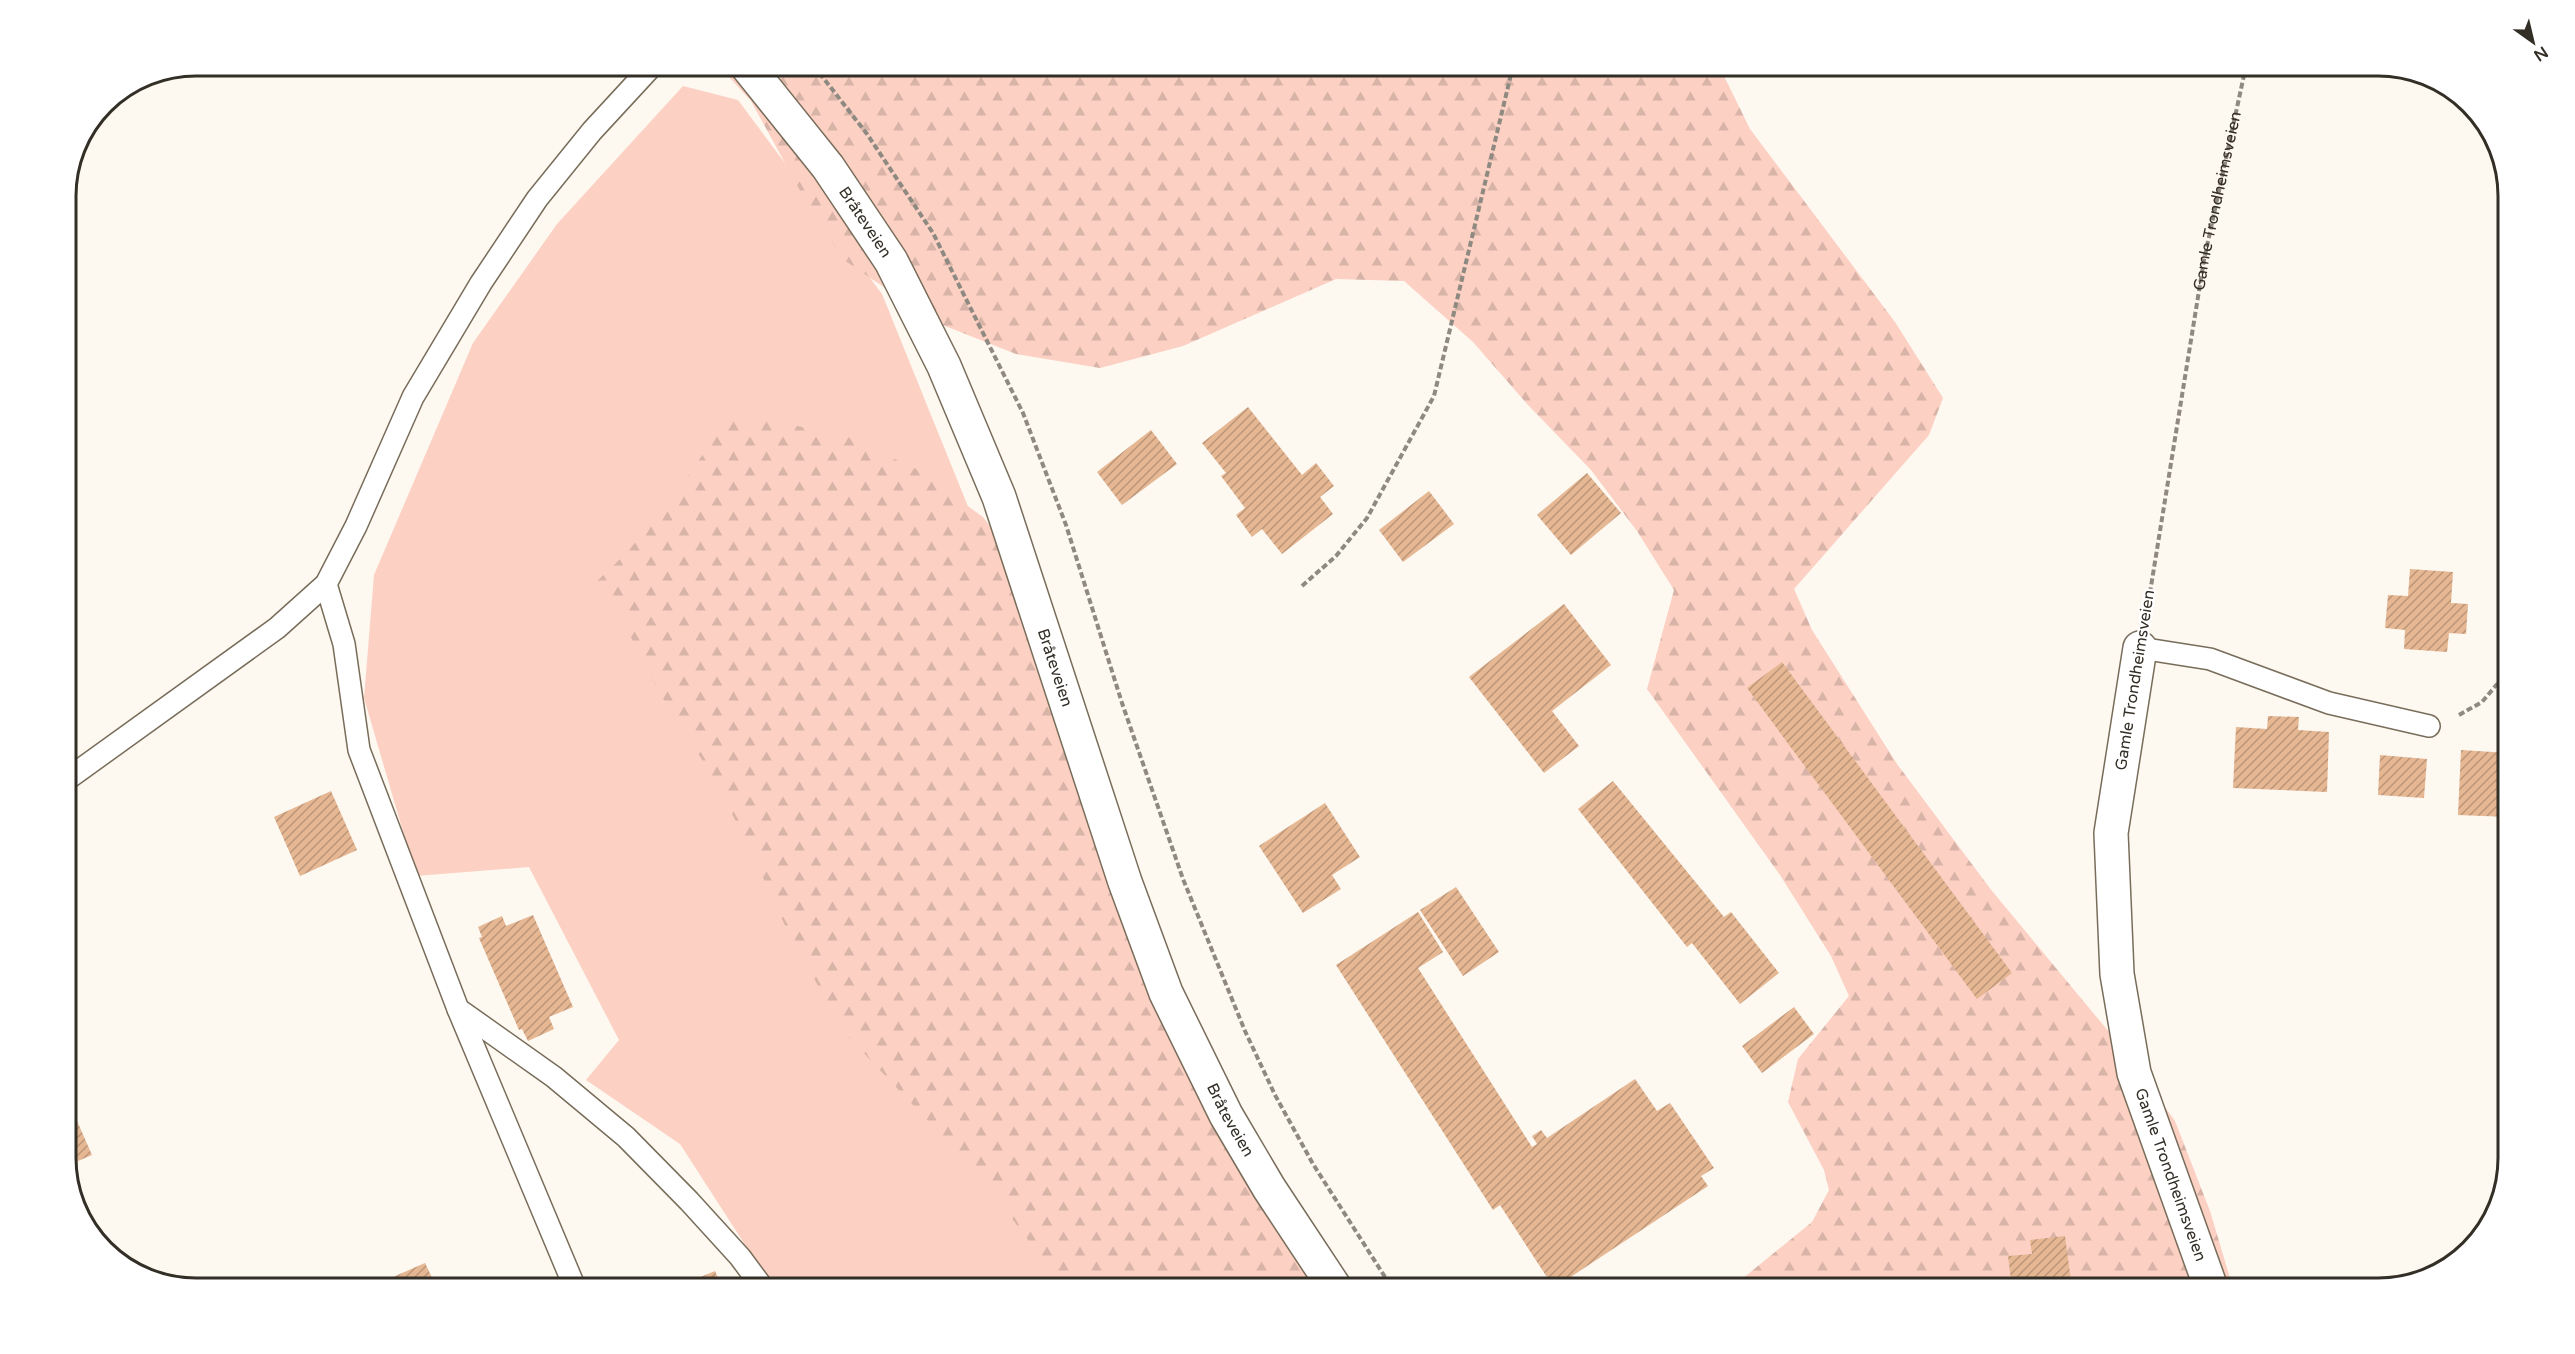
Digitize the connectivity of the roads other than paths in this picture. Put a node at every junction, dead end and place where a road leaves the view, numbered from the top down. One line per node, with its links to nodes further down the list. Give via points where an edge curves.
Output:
1 (643, 76): 3 (lane, via 537,199 481,283 413,397)
2 (755, 76): 10 (main road, Bråteveien, via 828,166 891,261 944,366 999,497 1121,871 1166,993 1226,1115)
3 (326, 584): 6 (lane, via 277,628); 7 (lane, via 344,644 359,750)
4 (2140, 648): 5 (lane, via 2210,659 2329,703); 11 (main road, Gamle Trondheimsveien, via 2111,833 2117,974 2134,1073)
5 (2429, 726)
6 (77, 772)
7 (458, 1009): 8 (lane); 9 (lane, via 554,1077 626,1137 689,1200)
8 (570, 1277)
9 (755, 1277)
10 (1328, 1277)
11 (2207, 1277)

